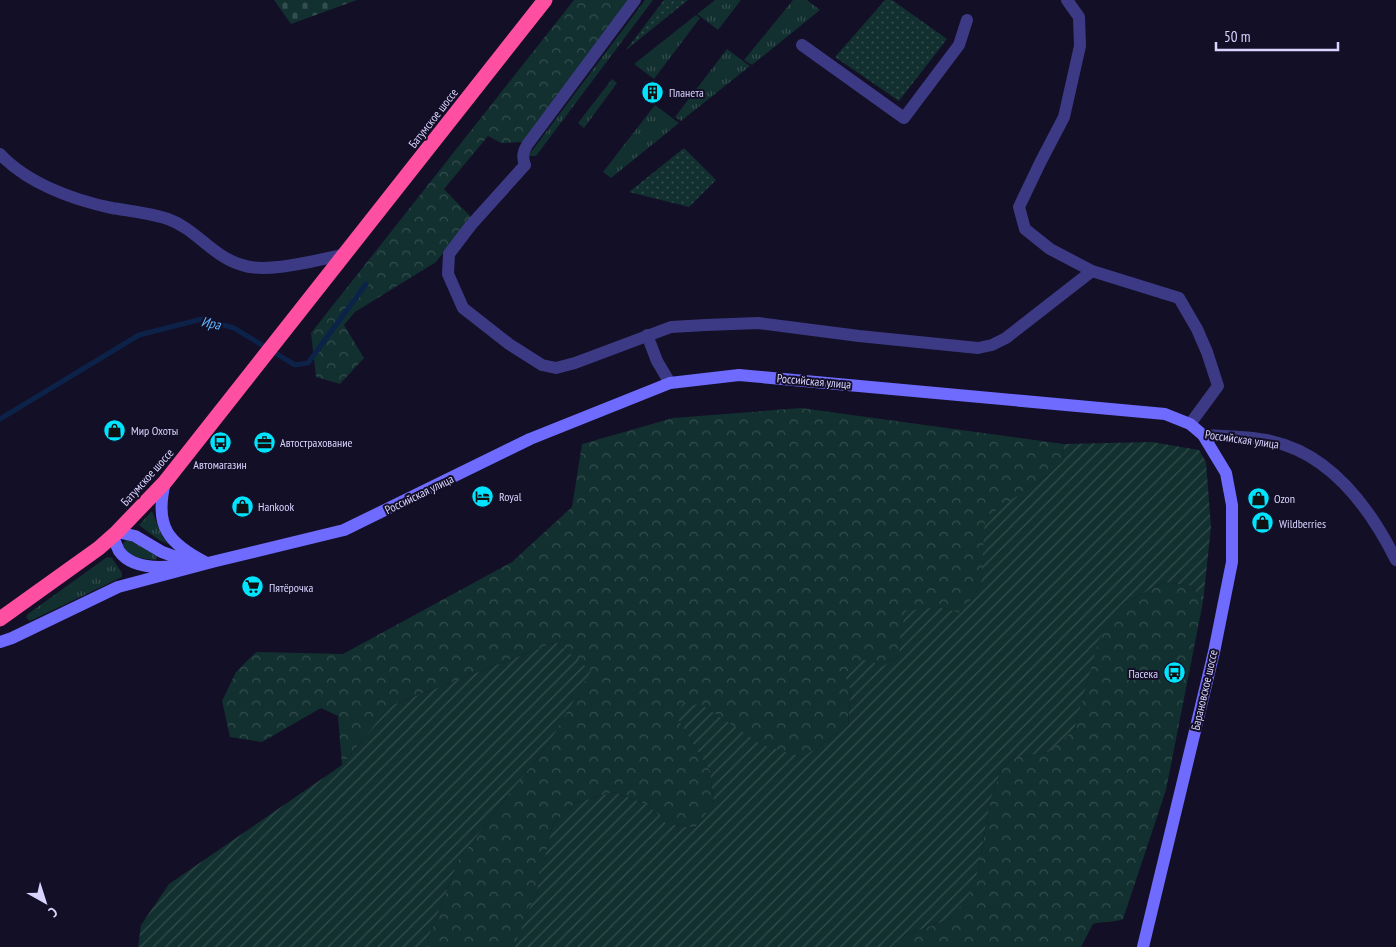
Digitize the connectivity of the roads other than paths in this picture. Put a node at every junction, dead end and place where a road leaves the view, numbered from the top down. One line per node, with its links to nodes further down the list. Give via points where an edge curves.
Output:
1 (545, 0): 7 (highway, Батумское шоссе)
2 (635, 0): 9 (street, via 523,151 525,165 449,254 448,274 463,308 542,365 556,368 575,363)
3 (1067, 0): 8 (street, via 1079,17 1080,46 1064,117 1019,207 1024,229 1050,249)
4 (967, 20): 5 (street, via 959,45 904,118)
5 (802, 45)
6 (0, 154): 7 (street, via 50,189 108,207 167,219 188,228 224,257 242,266 268,268)
7 (343, 255): 13 (highway, Батумское шоссе)
8 (1092, 271): 9 (street, via 992,346 978,348 758,323 671,327); 11 (street, via 1179,298 1197,329 1218,386)
9 (647, 335): 10 (street)
10 (670, 383): 11 (main road, Российская улица, via 739,375 810,380 1165,414); 16 (main road, Российская улица, via 530,440 344,530)
11 (1190, 424): 12 (main road, Российская улица)
12 (1203, 435): 15 (street, Российская улица, via 1271,441 1299,450 1321,462 1348,487 1369,514); 19 (main road, Барановское шоссе, via 1226,473 1232,505 1232,562 1214,652)
13 (165, 482): 14 (highway, Батумское шоссе); 16 (main road, via 161,499 164,526 177,544)
14 (115, 534): 16 (main road, via 135,536 162,552 184,560); 16 (main road, via 120,552 141,565 161,568); 17 (highway, Батумское шоссе)
15 (1396, 560)
16 (207, 563): 18 (main road, via 118,587)
17 (0, 619)
18 (0, 642)
19 (1143, 947)

